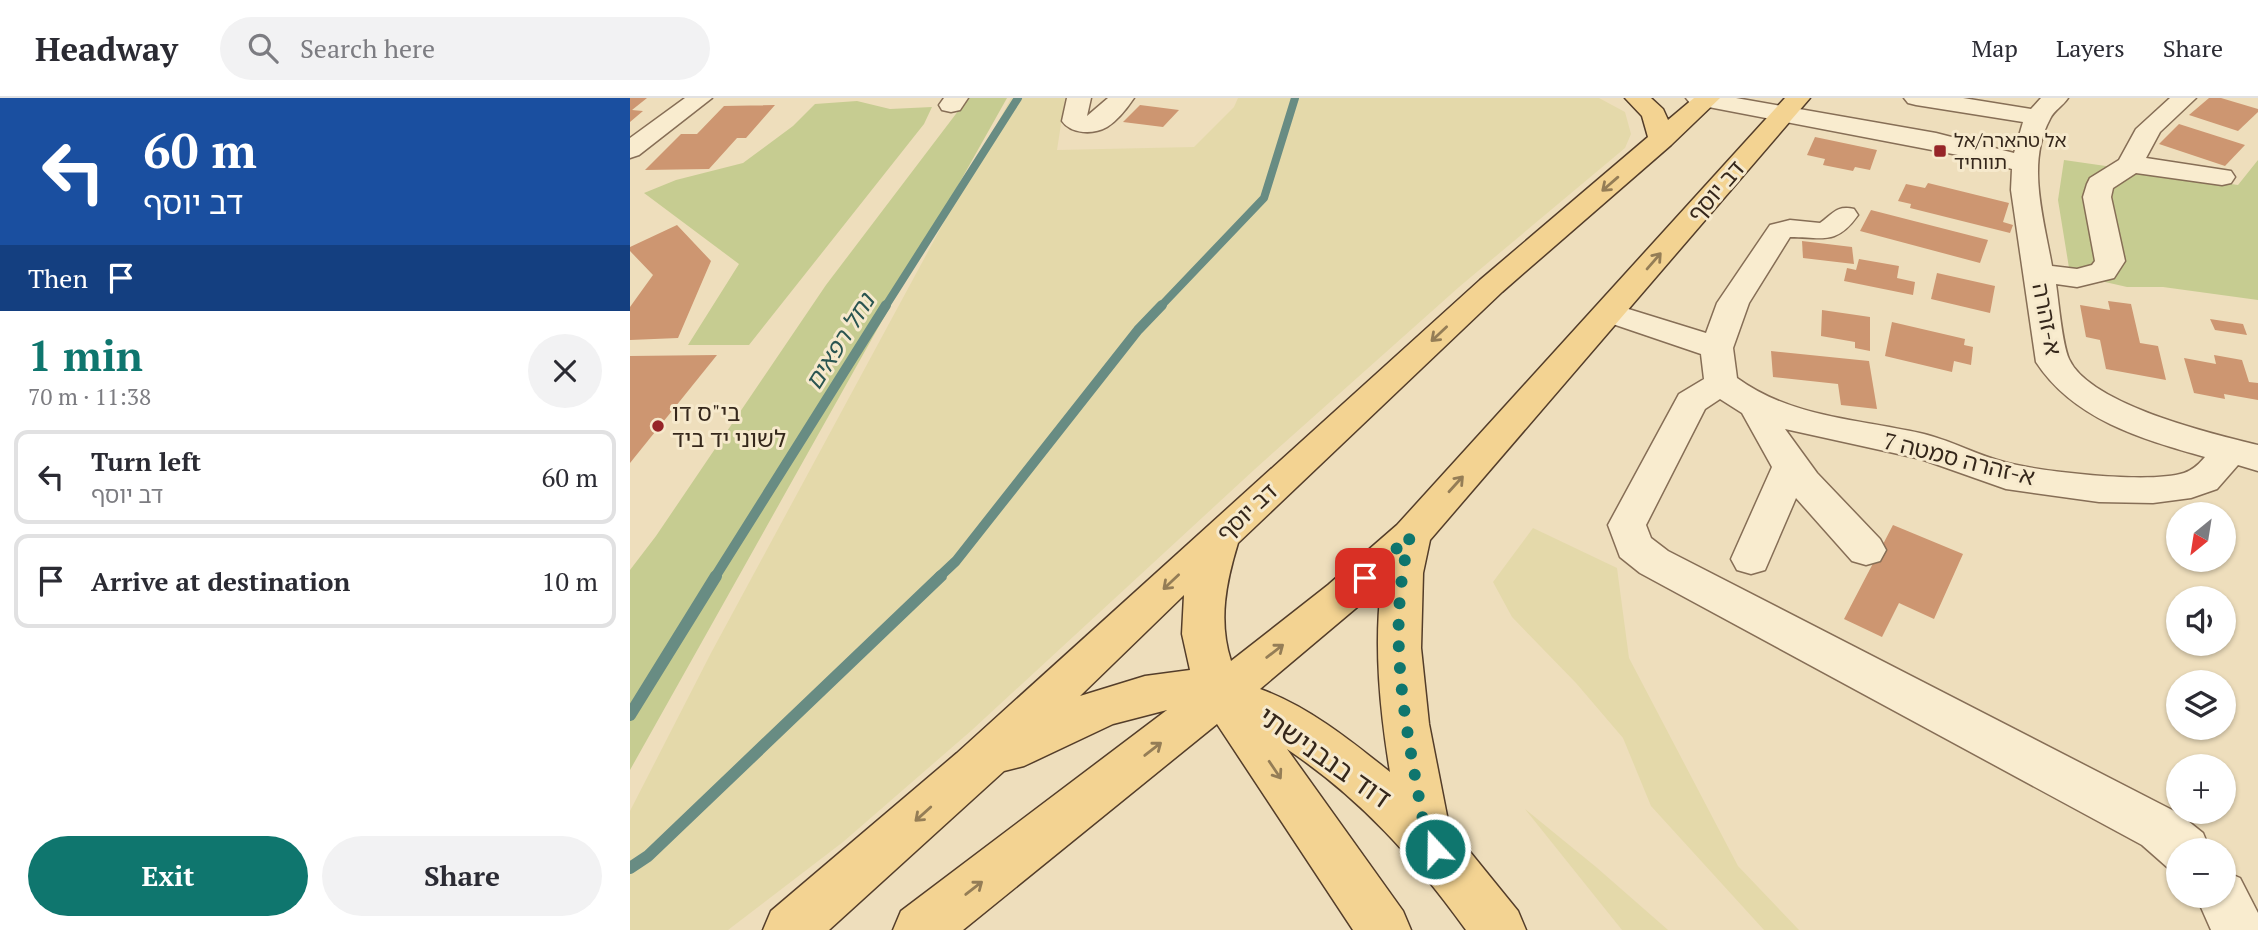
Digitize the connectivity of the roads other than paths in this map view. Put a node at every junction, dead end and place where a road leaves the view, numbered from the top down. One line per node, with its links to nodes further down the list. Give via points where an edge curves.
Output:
1 (700, 98): 12 (street)
2 (1079, 98): 3 (street, via 1074,121 1079,125 1098,122)
3 (1122, 98)
4 (1637, 98): 11 (main road, via 1654,114)
5 (1916, 98): 10 (street)
6 (2056, 98): 10 (street, א-זהרה)
7 (2184, 98): 14 (street, via 2143,134)
8 (1704, 99): 9 (street); 11 (main road, דב יוסף)
9 (1789, 103): 13 (street); 18 (main road, דב יוסף, one-way to 9)
10 (2038, 117): 13 (street, א-זהרה)
11 (1662, 140): 22 (main road, דב יוסף, one-way to 22, via 1491,286)
12 (630, 150)
13 (2025, 164): 17 (street, א-זהרה)
14 (2131, 164): 15 (street); 17 (street, via 2100,184 2097,197 2110,261 2103,272 2077,278)
15 (2222, 177)
16 (1844, 215): 19 (street, via 1825,233 1797,228 1780,231 1733,303)
17 (2038, 273): 20 (street, א-זהרה, via 2049,347 2065,379 2087,398 2118,414)
18 (1609, 312): 19 (street, א-זהרה סמטה 7); 23 (main road, דב יוסף, one-way to 18)
19 (1731, 378): 20 (street, א-זהרה סמטה 7, via 1793,420 1918,445 2007,477 2140,490 2191,485); 21 (street); 29 (street, via 1691,402 1627,525 1634,546 1657,573)
20 (2244, 454)
21 (1790, 467): 24 (street); 25 (street)
22 (1221, 535): 26 (main road, דוד בנבנישתי, via 1207,582 1201,630 1207,660); 27 (main road, דב יוסף, one-way to 27)
23 (1410, 536): 26 (main road, דב יוסף, one-way to 23, via 1346,595); 28 (main road, via 1401,575 1397,640)
24 (1866, 550)
25 (1751, 559)
26 (1222, 694): 27 (main road, דוד בנבנישתי, via 1172,691 1124,702); 28 (main road, דוד בנבנישתי, via 1268,714 1312,743 1394,804); 31 (main road, דב יוסף, one-way to 26); 32 (main road, דוד בנבנישתי, one-way to 32)
27 (974, 768): 30 (main road, דב יוסף, one-way to 30)
28 (1426, 837): 33 (main road, דוד בנבנישתי)
29 (2171, 838)
30 (790, 930)
31 (920, 930)
32 (1384, 930)
33 (1499, 930)

